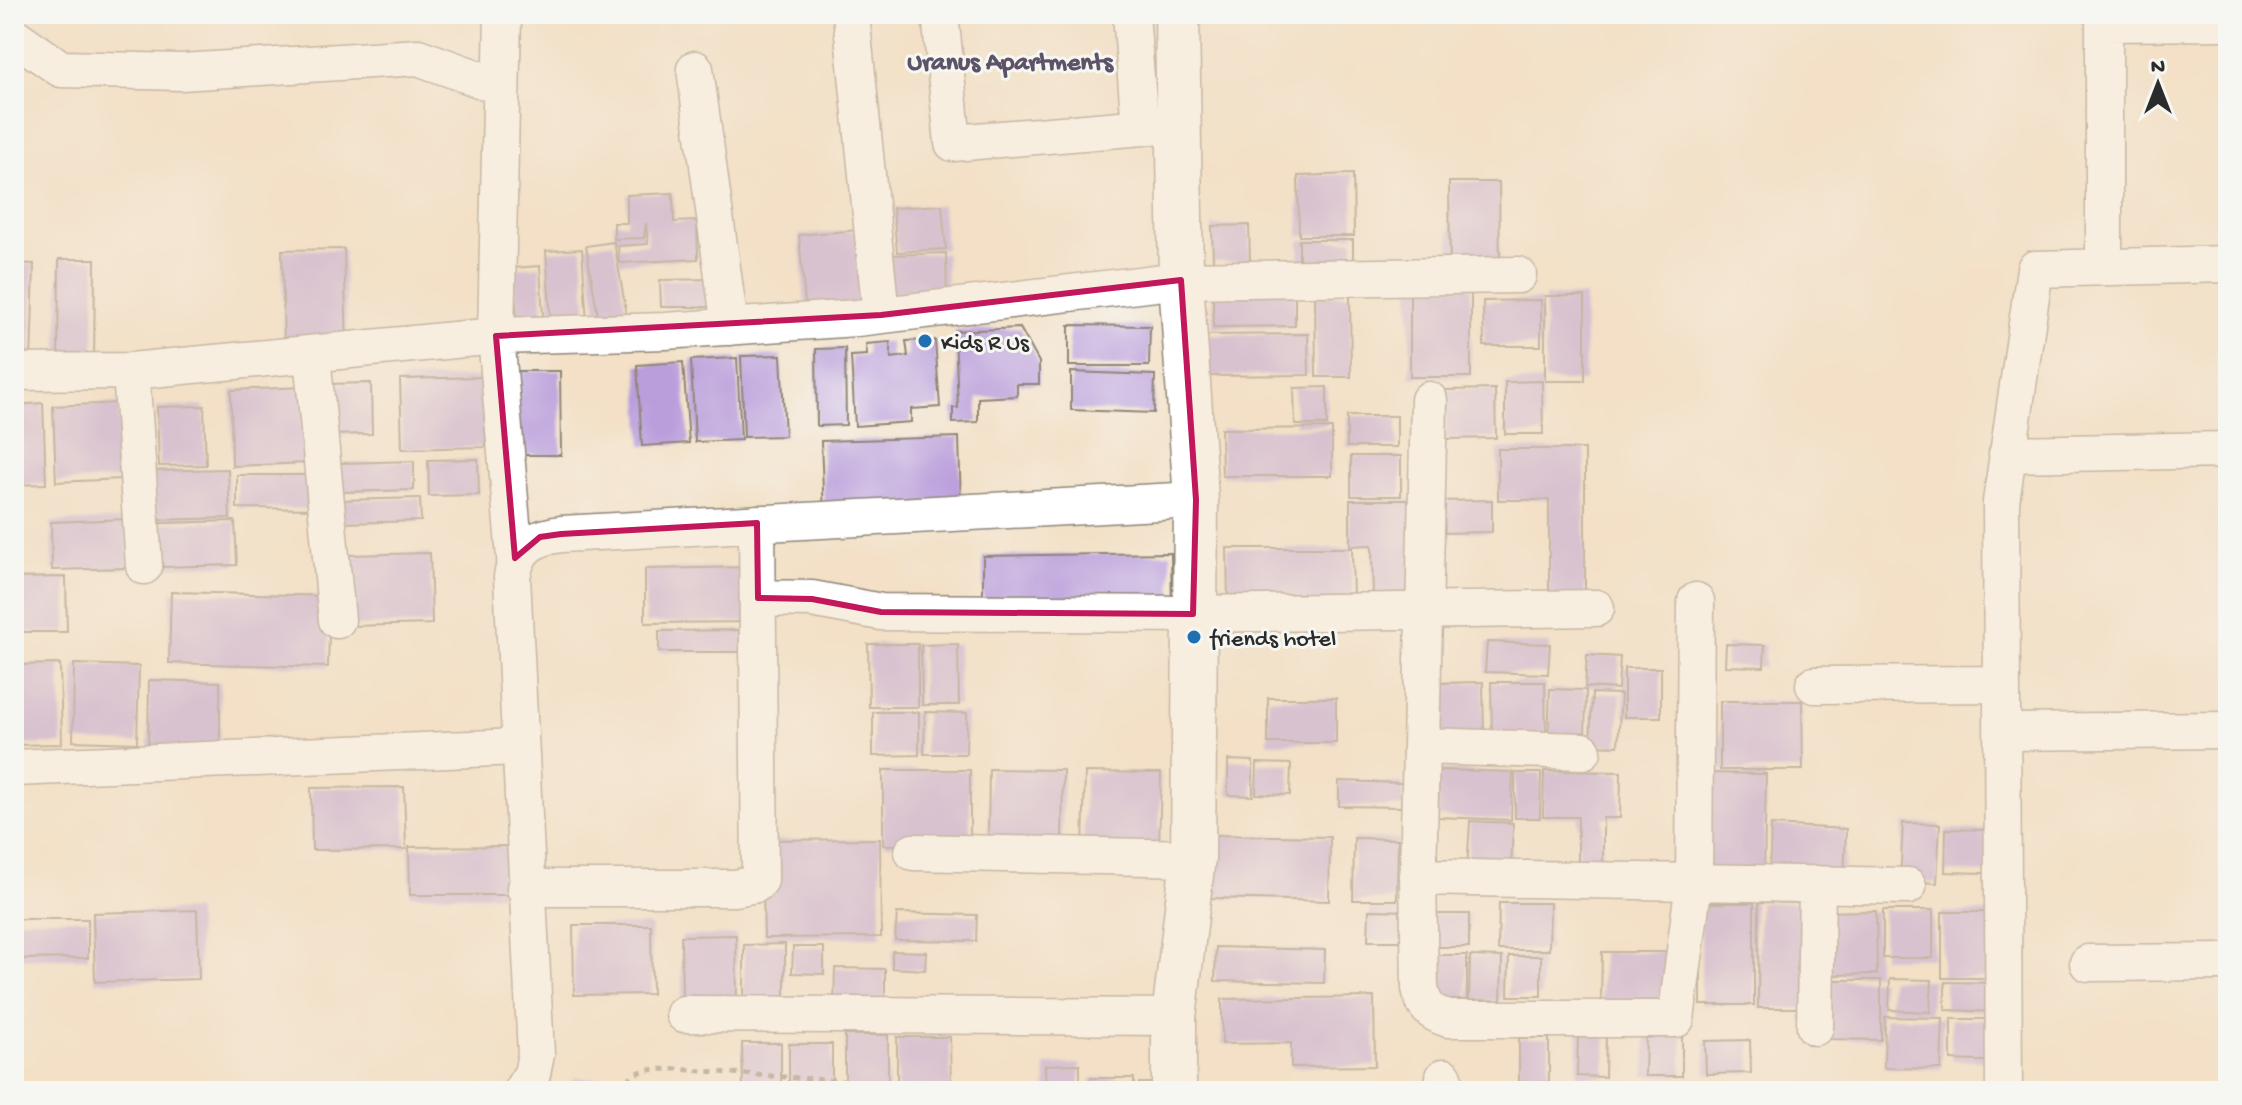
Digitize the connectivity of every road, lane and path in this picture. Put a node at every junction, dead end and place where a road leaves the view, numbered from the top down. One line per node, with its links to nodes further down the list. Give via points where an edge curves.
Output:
1 (503, 14): 9 (street)
2 (851, 14): 15 (street)
3 (940, 14): 10 (street, via 953,143)
4 (1131, 14): 10 (street)
5 (1177, 14): 10 (street)
6 (2228, 22): 12 (street, via 2104,23)
7 (14, 36): 9 (street, via 61,69 181,72 418,57)
8 (695, 69): 16 (street)
9 (501, 87): 17 (street)
10 (1160, 126): 14 (street)
11 (2228, 264): 12 (street)
12 (2104, 267): 23 (street, via 2035,269)
13 (1518, 275): 14 (street)
14 (1181, 280): 15 (street); 24 (street)
15 (881, 315): 16 (street)
16 (730, 327): 17 (street)
17 (496, 336): 18 (street); 26 (street)
18 (312, 355): 19 (street); 33 (street)
19 (131, 371): 20 (street); 27 (street)
20 (14, 372)
21 (1429, 400): 31 (street)
22 (2228, 450): 23 (street)
23 (2007, 454): 34 (street, via 2001,502)
24 (1196, 500): 25 (street); 32 (street)
25 (757, 523): 26 (street, via 540,537); 28 (street)
26 (515, 558): 39 (street)
27 (144, 566)
28 (758, 598): 32 (street, via 812,599 881,612); 48 (street, via 760,880 735,888)
29 (1696, 601): 45 (street)
30 (1596, 608): 31 (street)
31 (1425, 613): 32 (street); 38 (street)
32 (1193, 614): 43 (street)
33 (337, 620)
34 (2001, 684): 35 (street); 37 (street)
35 (1814, 685)
36 (2228, 730): 37 (street)
37 (2002, 732): 58 (street)
38 (1421, 746): 40 (street); 44 (street)
39 (518, 747): 41 (street); 48 (street)
40 (1583, 751)
41 (14, 768)
42 (913, 852): 43 (street)
43 (1193, 858): 52 (street)
44 (1418, 877): 45 (street); 45 (street, via 1422,1003 1448,1019 1676,1019)
45 (1694, 882): 46 (street)
46 (1817, 884): 47 (street); 53 (street)
47 (1908, 886)
48 (525, 888): 54 (street, via 536,1054)
49 (2228, 962): 50 (street)
50 (2088, 963)
51 (684, 1014): 52 (street)
52 (1174, 1017): 57 (street)
53 (1815, 1027)
54 (521, 1091)
55 (622, 1091): 56 (path, via 625,1080 635,1073 676,1069)
56 (976, 1091)
57 (1174, 1091)
58 (2004, 1091)

